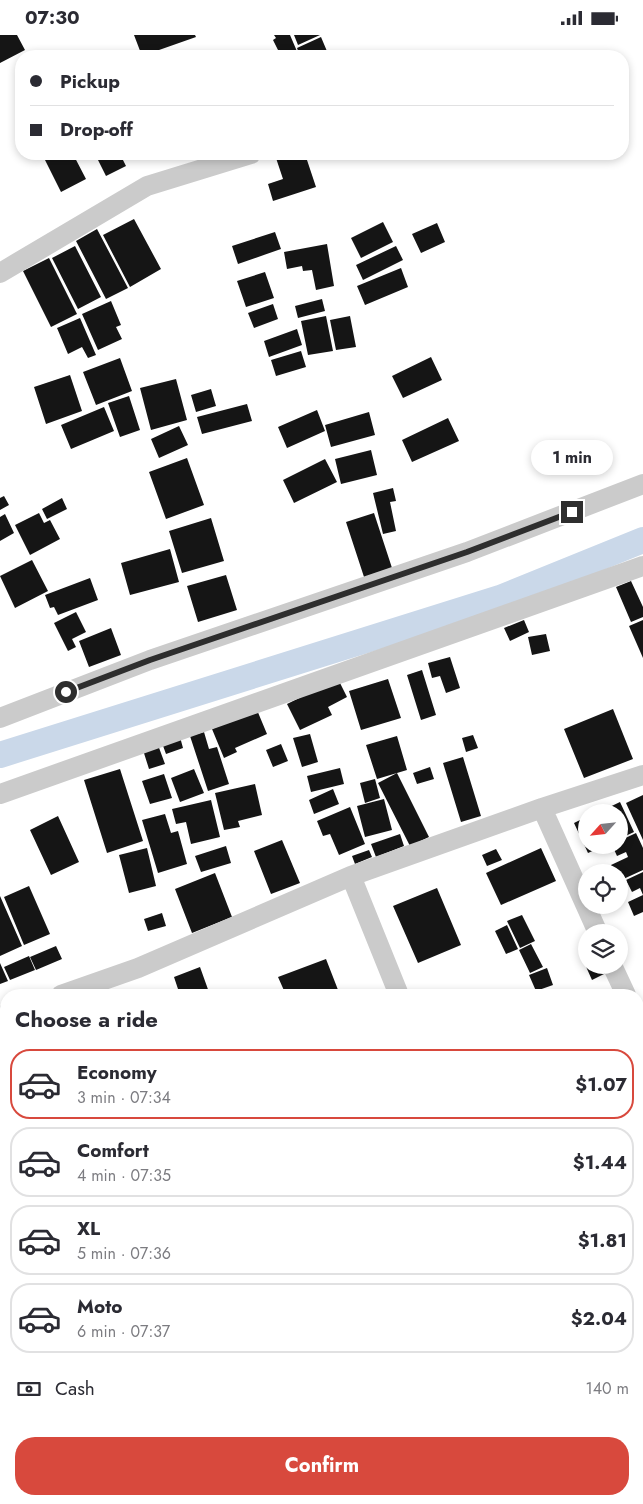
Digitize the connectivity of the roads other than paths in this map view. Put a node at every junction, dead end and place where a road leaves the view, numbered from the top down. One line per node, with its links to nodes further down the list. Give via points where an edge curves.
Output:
1 (232, 160): 2 (street, via 148,186)
2 (0, 273)
3 (643, 484): 5 (street, via 467,552 150,660)
4 (643, 566): 7 (street)
5 (0, 718)
6 (643, 775): 8 (street)
7 (0, 794)
8 (542, 808): 9 (street); 10 (street)
9 (351, 876): 12 (street, via 138,968); 13 (street)
10 (594, 924)
11 (616, 974): 14 (street)
12 (78, 989)
13 (397, 989)
14 (623, 989)

